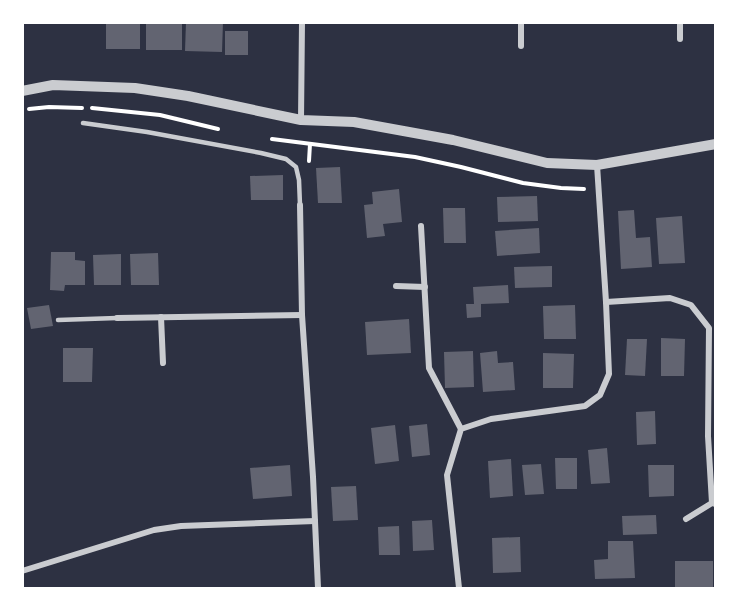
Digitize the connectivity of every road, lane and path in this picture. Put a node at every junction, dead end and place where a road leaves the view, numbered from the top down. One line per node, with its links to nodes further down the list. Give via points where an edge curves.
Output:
1 (302, 22): 8 (street)
2 (521, 22): 5 (street)
3 (680, 22): 4 (street)
4 (680, 39)
5 (521, 46)
6 (22, 91): 8 (street, via 53,85 135,88)
7 (22, 110): 10 (path, via 100,108 160,115)
8 (301, 120): 13 (street, via 354,122 547,163)
9 (83, 123): 15 (lane, via 286,159 296,167)
10 (228, 131)
11 (261, 138): 14 (path, via 415,157 523,183)
12 (716, 144): 13 (street)
13 (597, 165): 14 (street)
14 (598, 189): 19 (street)
15 (300, 205): 20 (street)
16 (421, 226): 18 (street)
17 (396, 286): 18 (street)
18 (425, 287): 25 (street, via 429,368)
19 (606, 302): 25 (street, via 609,374 600,395 585,406 491,419); 26 (street, via 670,298 691,305 710,328 708,436)
20 (302, 315): 21 (street); 28 (street)
21 (161, 317): 22 (street); 24 (street)
22 (117, 318): 23 (lane)
23 (58, 320)
24 (163, 363)
25 (461, 429): 31 (street, via 447,475)
26 (714, 503): 27 (street)
27 (686, 519)
28 (315, 521): 29 (street, via 154,530); 30 (street)
29 (22, 571)
30 (318, 588)
31 (459, 588)

